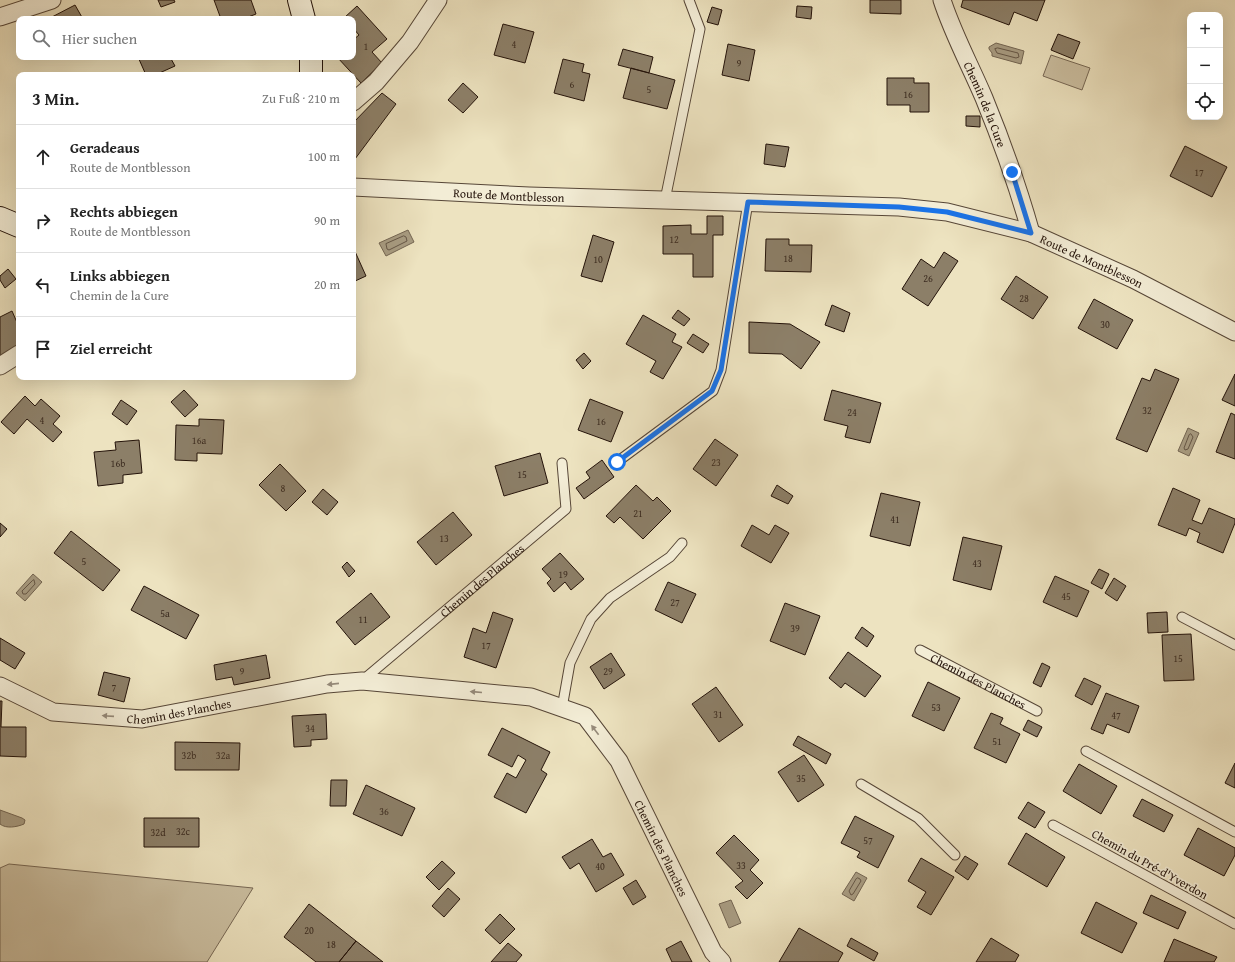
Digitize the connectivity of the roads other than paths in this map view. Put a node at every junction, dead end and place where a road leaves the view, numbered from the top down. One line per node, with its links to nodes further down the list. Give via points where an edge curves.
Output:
1 (52, 0): 7 (street)
2 (299, 0): 6 (street)
3 (438, 0): 10 (street, via 410,42 376,82)
4 (689, 0): 12 (lane, via 700,29)
5 (942, 0): 16 (street, Chemin de la Cure, via 1003,146)
6 (303, 16)
7 (0, 17)
8 (311, 60): 9 (street)
9 (311, 72)
10 (356, 99)
11 (356, 187): 12 (street, Route de Montblesson)
12 (665, 200): 13 (street, Route de Montblesson)
13 (748, 202): 16 (street, Route de Montblesson, via 899,207 947,212); 20 (lane, via 721,370 712,391)
14 (0, 218): 15 (street)
15 (16, 225)
16 (1031, 233): 17 (street, Route de Montblesson, via 1133,279)
17 (1235, 332)
18 (16, 356): 19 (street)
19 (0, 366)
20 (617, 462)
21 (562, 463): 26 (lane, Chemin des Planches, via 566,509)
22 (682, 543): 28 (lane, via 670,557 610,598 591,619 570,663)
23 (1182, 617): 24 (lane)
24 (1235, 645)
25 (920, 650): 29 (lane, Chemin des Planches)
26 (362, 681): 27 (street, Chemin des Planches, one-way to 27, via 328,684 142,719 52,712); 28 (street, Chemin des Planches, one-way to 26, via 531,697)
27 (0, 686)
28 (562, 708): 36 (street, Chemin des Planches, one-way to 28, via 713,952 619,761 584,716)
29 (1037, 711)
30 (1086, 751): 33 (lane)
31 (861, 784): 34 (lane, via 918,818)
32 (1053, 825): 35 (lane, Chemin du Pré-d'Yverdon)
33 (1235, 832)
34 (955, 855)
35 (1235, 924)
36 (722, 962)

